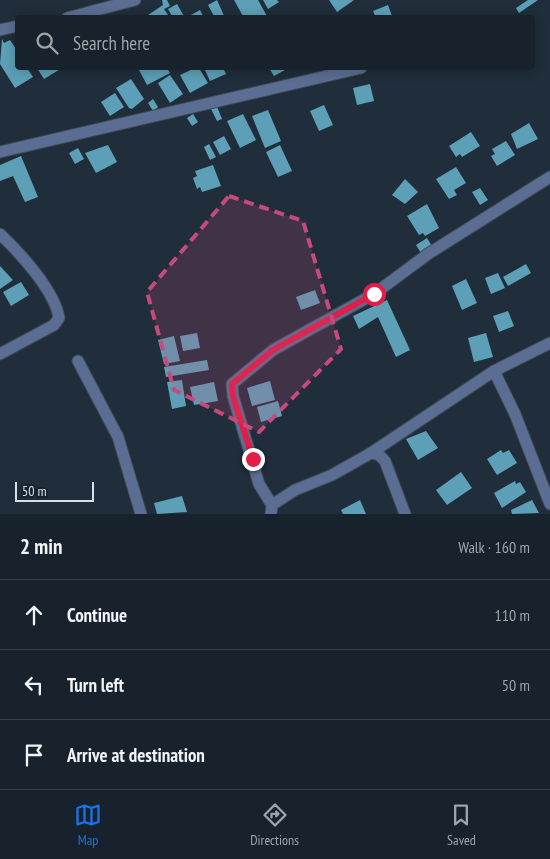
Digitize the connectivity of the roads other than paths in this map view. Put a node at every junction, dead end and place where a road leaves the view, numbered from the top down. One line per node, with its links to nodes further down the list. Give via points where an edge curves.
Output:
1 (135, 0): 2 (street)
2 (79, 15)
3 (15, 27): 4 (street)
4 (0, 30)
5 (352, 70): 6 (street)
6 (0, 152)
7 (550, 178): 15 (street, via 428,254 374,294 273,350 232,384 259,484)
8 (0, 234): 10 (street, via 18,252 49,294 59,318 54,325)
9 (550, 343): 12 (street)
10 (0, 354)
11 (78, 361): 16 (street, via 118,438)
12 (494, 371): 13 (street); 14 (street)
13 (371, 453): 15 (street, via 332,475 295,490); 17 (street, via 385,461)
14 (550, 504)
15 (271, 509)
16 (141, 514)
17 (404, 514)

